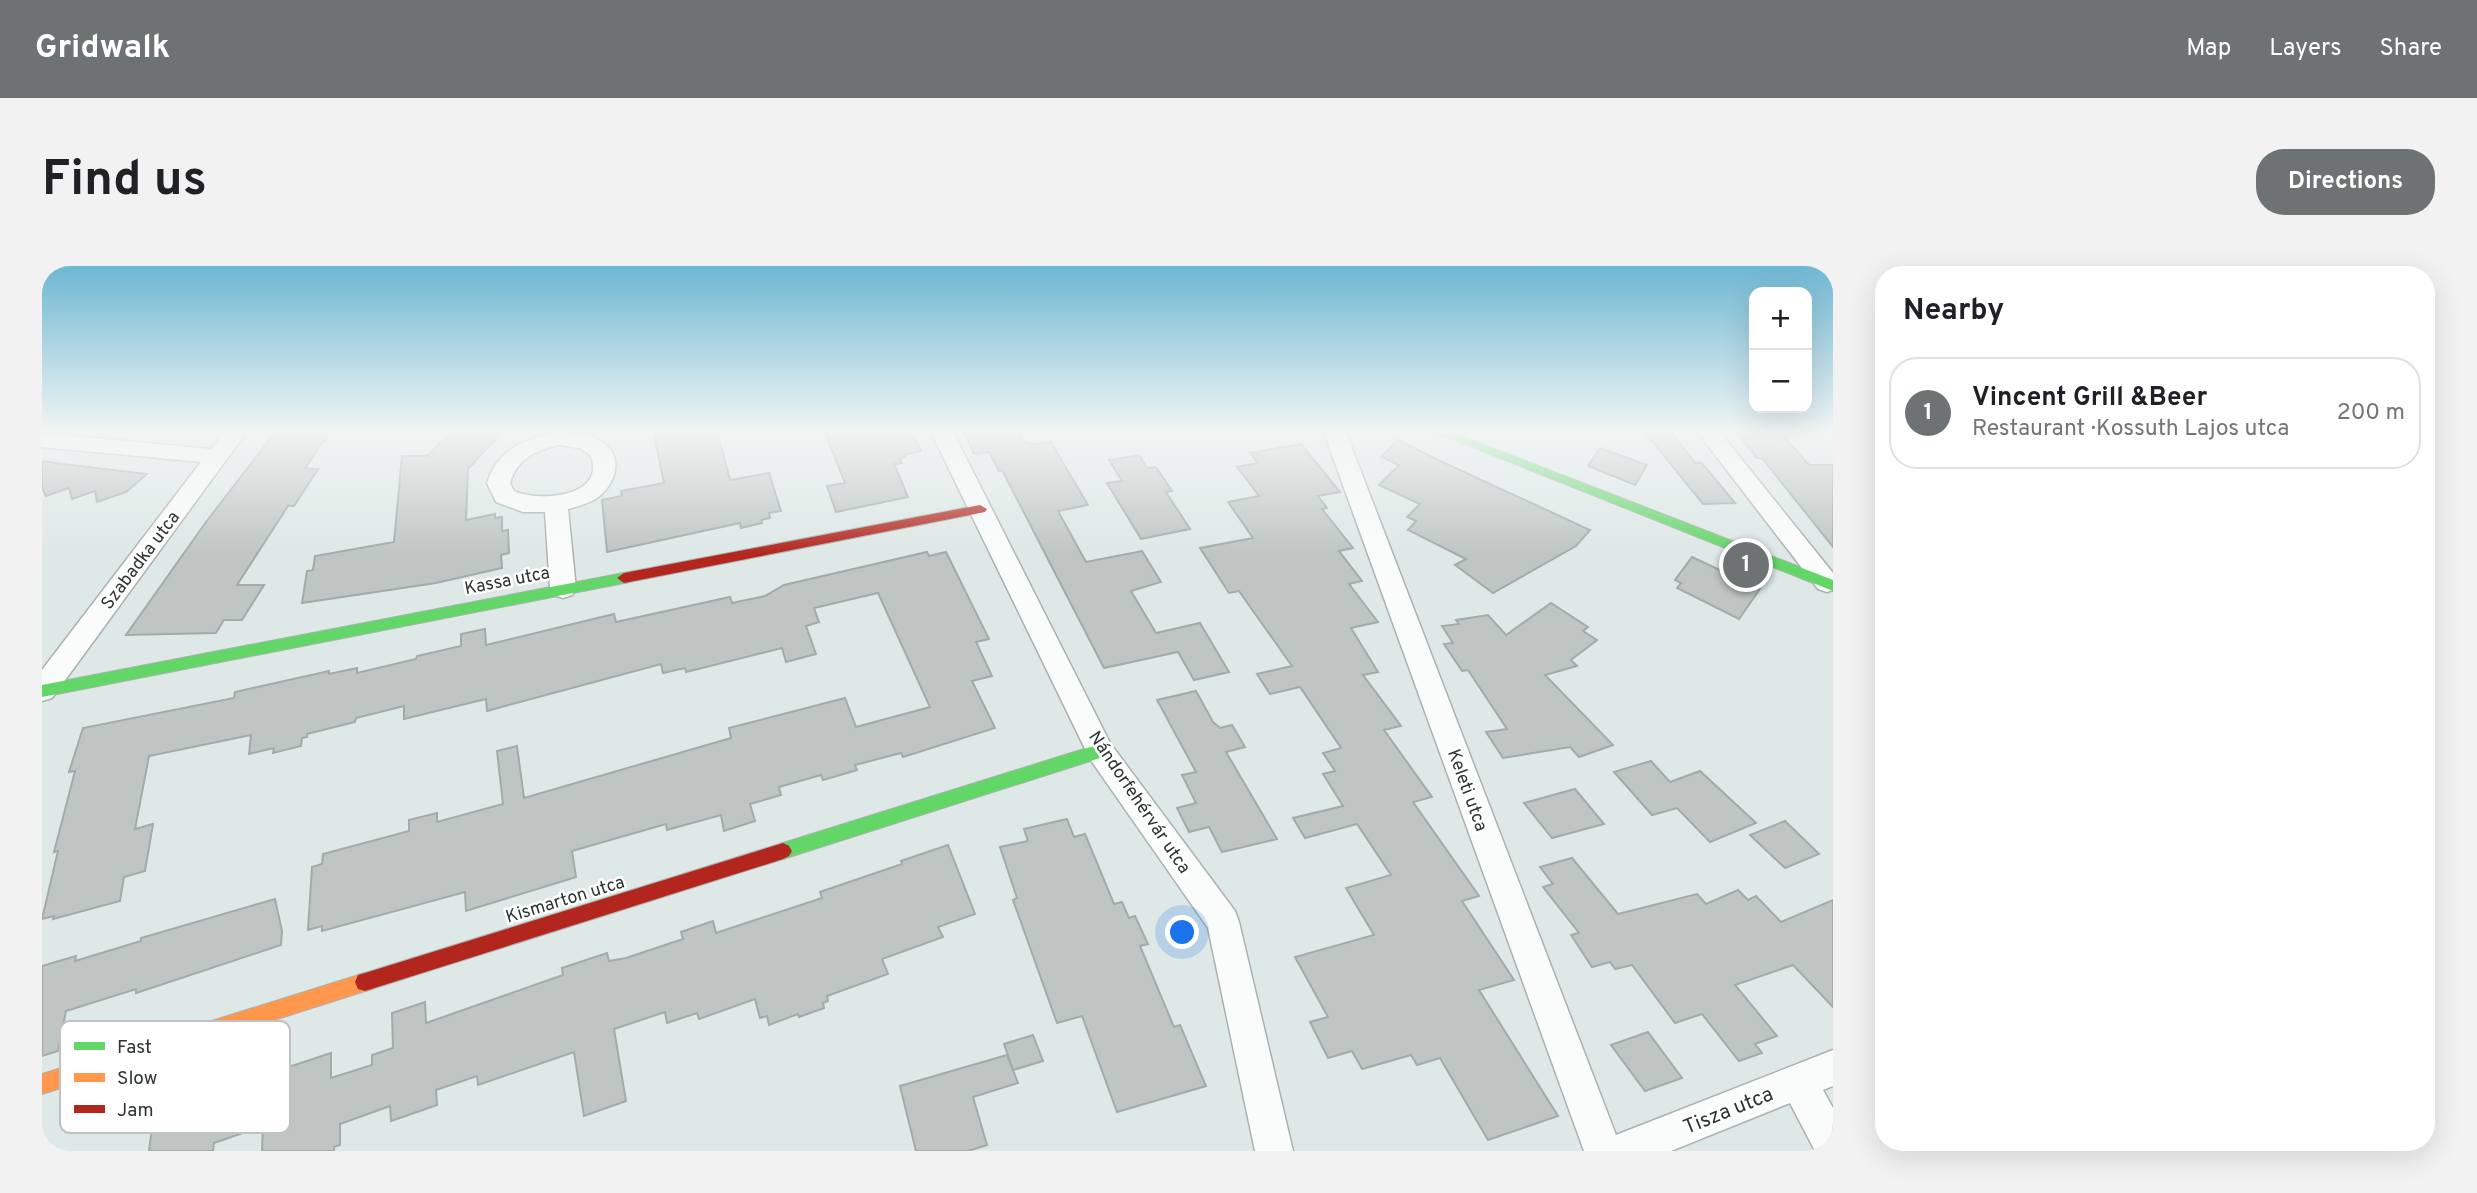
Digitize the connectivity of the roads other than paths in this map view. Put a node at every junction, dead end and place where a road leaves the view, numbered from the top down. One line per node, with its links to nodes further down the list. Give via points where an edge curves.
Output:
1 (206, 471): 10 (street, Szabadka utca)
2 (961, 471): 7 (street, Nándorfehérvár utca)
3 (1349, 471): 19 (street, Keleti utca)
4 (1541, 471): 8 (street)
5 (1739, 471): 8 (street)
6 (556, 505): 9 (street)
7 (980, 509): 9 (street, Kassa utca); 11 (street, Nándorfehérvár utca)
8 (1830, 585)
9 (563, 589): 10 (street, Kassa utca)
10 (42, 691)
11 (1100, 751): 12 (street, Kismarton utca); 18 (street, Nándorfehérvár utca, via 1223,922)
12 (242, 1021)
13 (1833, 1068): 15 (street, Tisza utca)
14 (60, 1078): 16 (street, Kismarton utca)
15 (1799, 1082): 17 (street); 20 (street, Tisza utca)
16 (42, 1084)
17 (1833, 1146)
18 (1274, 1151)
19 (1603, 1151)
20 (1624, 1151)

